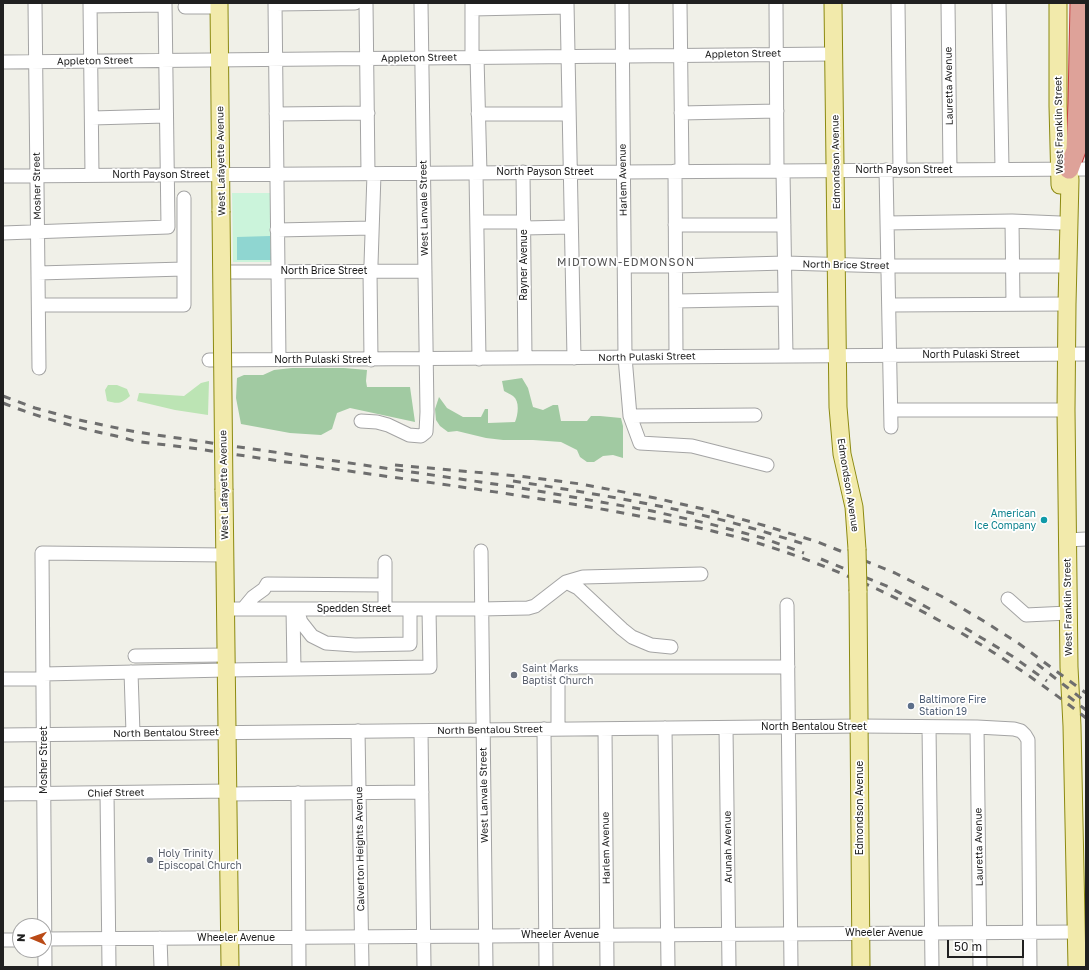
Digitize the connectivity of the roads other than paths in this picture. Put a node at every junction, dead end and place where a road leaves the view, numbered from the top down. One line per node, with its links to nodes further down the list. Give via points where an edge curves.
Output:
1 (35, 3): 36 (street, Mosher Street)
2 (355, 3): 17 (street)
3 (366, 3): 29 (street)
4 (422, 3): 30 (street, West Lanvale Street)
5 (622, 3): 27 (street, Harlem Avenue)
6 (680, 3): 25 (street)
7 (776, 3): 23 (street)
8 (834, 3): 24 (main road, Edmondson Avenue)
9 (898, 3): 50 (street)
10 (948, 3): 45 (street, Lauretta Avenue)
11 (999, 3): 46 (street)
12 (1058, 3): 47 (main road, West Franklin Street)
13 (1071, 3): 47 (highway)
14 (1080, 3): 47 (highway, via 1076,150)
15 (90, 4): 16 (street); 34 (street)
16 (165, 4): 32 (street)
17 (275, 4): 31 (street)
18 (220, 5): 22 (street); 33 (main road, West Lafayette Avenue)
19 (567, 5): 20 (street); 26 (street)
20 (472, 6): 28 (street)
21 (185, 7): 22 (street)
22 (201, 8)
23 (777, 54): 24 (street, Appleton Street); 25 (street, Appleton Street); 37 (street)
24 (834, 54): 48 (main road, Edmondson Avenue)
25 (681, 55): 27 (street, Appleton Street); 39 (street)
26 (568, 56): 27 (street, Appleton Street); 28 (street, Appleton Street); 42 (street)
27 (622, 56): 55 (street, Harlem Avenue)
28 (475, 57): 30 (street, Appleton Street); 41 (street)
29 (367, 58): 30 (street, Appleton Street); 31 (street, Appleton Street); 38 (street)
30 (422, 58): 56 (street, West Lanvale Street)
31 (276, 59): 33 (street, Appleton Street); 40 (street)
32 (166, 60): 33 (street, Appleton Street); 34 (street, Appleton Street); 43 (street)
33 (220, 60): 58 (main road, West Lafayette Avenue)
34 (91, 61): 36 (street, Appleton Street); 44 (street)
35 (3, 62): 36 (street, Appleton Street)
36 (36, 62): 64 (street, Mosher Street)
37 (777, 111): 39 (street); 52 (street)
38 (368, 113): 40 (street); 60 (street)
39 (681, 113): 51 (street)
40 (276, 114): 59 (street)
41 (478, 114): 42 (street); 57 (street)
42 (570, 114): 54 (street)
43 (166, 116): 44 (street); 62 (street)
44 (92, 118): 61 (street)
45 (950, 169): 46 (street, North Payson Street); 50 (street, North Payson Street)
46 (1002, 169): 47 (street, North Payson Street)
47 (1072, 169): 68 (main road, West Franklin Street); 78 (main road, West Franklin Street)
48 (836, 170): 49 (street, North Payson Street); 52 (street, North Payson Street); 80 (main road, Edmondson Avenue)
49 (886, 170): 50 (street, North Payson Street); 69 (street)
50 (900, 170)
51 (678, 171): 52 (street, North Payson Street); 55 (street, North Payson Street); 71 (street)
52 (780, 171): 72 (street)
53 (523, 172): 54 (street, North Payson Street); 57 (street, North Payson Street); 70 (street, Rayner Avenue)
54 (570, 172): 55 (street, North Payson Street); 73 (street)
55 (623, 172): 81 (street, Harlem Avenue)
56 (424, 173): 57 (street, North Payson Street); 60 (street, North Payson Street); 89 (street, West Lanvale Street)
57 (478, 173): 67 (street)
58 (221, 174): 59 (street, North Payson Street); 62 (street, North Payson Street); 123 (main road, West Lafayette Avenue, bridge)
59 (277, 174): 60 (street, North Payson Street); 75 (street)
60 (371, 174): 74 (street)
61 (92, 175): 62 (street, North Payson Street); 64 (street, North Payson Street)
62 (167, 175): 76 (street, via 168,227)
63 (3, 176): 64 (street, North Payson Street)
64 (37, 176): 76 (street, Mosher Street)
65 (184, 198): 86 (street)
66 (1012, 221): 68 (street); 69 (street); 84 (street)
67 (477, 222): 70 (street); 107 (street)
68 (1060, 222): 78 (main road, West Franklin Street)
69 (887, 223): 83 (street)
70 (524, 225): 73 (street); 103 (street, Rayner Avenue)
71 (675, 225): 72 (street); 82 (street)
72 (784, 225): 79 (street)
73 (572, 227): 104 (street)
74 (372, 228): 75 (street); 88 (street)
75 (277, 230): 87 (street)
76 (38, 231): 77 (street); 90 (street, Mosher Street)
77 (3, 233)
78 (1068, 247): 85 (main road, West Franklin Street)
79 (785, 264): 80 (street, North Brice Street); 82 (street, North Brice Street); 91 (street)
80 (837, 264): 83 (street, North Brice Street); 99 (main road, Edmondson Avenue)
81 (624, 266): 82 (street, North Brice Street); 105 (street, Harlem Avenue)
82 (675, 266): 92 (street)
83 (888, 266): 84 (street, North Brice Street); 96 (street)
84 (1012, 266): 85 (street, North Brice Street); 93 (street)
85 (1068, 266): 94 (main road, West Franklin Street)
86 (184, 269): 90 (street); 95 (street, via 184,304)
87 (278, 271): 88 (street, North Brice Street); 109 (street, North Brice Street, via 222,272); 110 (street)
88 (370, 271): 89 (street, North Brice Street); 111 (street)
89 (425, 271): 106 (street, West Lanvale Street)
90 (38, 273): 95 (street, Mosher Street)
91 (785, 299): 92 (street); 101 (street)
92 (676, 300): 102 (street)
93 (1013, 303): 94 (street); 96 (street)
94 (1067, 304): 97 (main road, West Franklin Street)
95 (39, 305): 112 (street, Mosher Street)
96 (889, 306): 100 (street)
97 (1066, 354): 98 (street, North Pulaski Street); 100 (street, North Pulaski Street); 114 (main road, West Franklin Street)
98 (1086, 354)
99 (838, 355): 100 (street, North Pulaski Street); 101 (street, North Pulaski Street); 145 (main road, Edmondson Avenue, bridge, via 840,435 844,468 854,507 857,549)
100 (890, 355): 113 (street)
101 (786, 356): 102 (street, North Pulaski Street)
102 (676, 357): 105 (street, North Pulaski Street)
103 (525, 358): 104 (street, North Pulaski Street); 107 (street, North Pulaski Street)
104 (574, 358): 105 (street, North Pulaski Street)
105 (625, 358): 116 (street, Harlem Avenue)
106 (426, 359): 107 (street, North Pulaski Street); 111 (street, North Pulaski Street); 117 (street, West Lanvale Street, via 426,432 422,436 408,435 377,422)
107 (478, 359)
108 (209, 360): 109 (street, North Pulaski Street)
109 (223, 360): 110 (street, North Pulaski Street)
110 (279, 360): 111 (street, North Pulaski Street)
111 (371, 360)
112 (39, 368)
113 (891, 410): 114 (street); 118 (street)
114 (1066, 410): 121 (main road, West Franklin Street)
115 (755, 415): 116 (street)
116 (630, 416): 119 (street, Harlem Avenue, via 640,444 692,446)
117 (360, 421)
118 (891, 427)
119 (766, 465)
120 (1086, 539): 121 (street)
121 (1067, 540): 136 (main road, West Franklin Street)
122 (480, 551): 135 (street, West Lanvale Street)
123 (225, 555): 130 (main road, West Lafayette Avenue); 143 (street, Mosher Street, via 42,553)
124 (385, 562): 127 (street)
125 (701, 574): 126 (street, via 596,576)
126 (566, 582): 135 (street, Spedden Street, via 535,606); 137 (street, via 578,588 632,638 651,645)
127 (385, 585): 130 (street, via 267,584 264,589); 132 (street)
128 (1008, 599): 136 (street, via 1026,615)
129 (787, 605): 140 (street)
130 (234, 609): 131 (street, Spedden Street); 139 (main road, West Lafayette Avenue)
131 (296, 609): 132 (street, Spedden Street); 133 (street, via 301,622 312,636 326,643 355,645 410,644); 141 (street)
132 (384, 609): 133 (street, Spedden Street)
133 (410, 609): 134 (street, Spedden Street)
134 (429, 609): 135 (street, Spedden Street); 141 (street, via 430,667)
135 (481, 609): 154 (street, West Lanvale Street)
136 (1068, 613): 172 (main road, West Franklin Street)
137 (671, 647)
138 (135, 656): 139 (street)
139 (226, 662): 141 (street); 142 (street); 157 (main road, West Lafayette Avenue)
140 (788, 666): 146 (street); 152 (street, via 558,667)
141 (294, 669)
142 (131, 672): 143 (street); 158 (street)
143 (43, 676): 144 (street); 159 (street, Mosher Street)
144 (3, 680)
145 (860, 726): 146 (street, North Bentalou Street); 147 (street, North Bentalou Street); 174 (main road, Edmondson Avenue)
146 (789, 727): 150 (street, North Bentalou Street); 173 (street)
147 (929, 727): 148 (street, North Bentalou Street); 169 (street)
148 (977, 727): 170 (street, Lauretta Avenue); 171 (street, North Bentalou Street, via 1014,729 1025,734 1028,740)
149 (665, 728): 150 (street, North Bentalou Street); 153 (street, North Bentalou Street); 175 (street)
150 (726, 728): 176 (street, Arunah Avenue)
151 (544, 729): 152 (street, North Bentalou Street); 154 (street, North Bentalou Street); 177 (street)
152 (558, 729): 153 (street, North Bentalou Street)
153 (604, 729): 178 (street, Harlem Avenue)
154 (483, 730): 156 (street, North Bentalou Street); 180 (street, West Lanvale Street)
155 (358, 731): 156 (street, North Bentalou Street); 157 (street, North Bentalou Street); 164 (street, Calverton Heights Avenue)
156 (421, 731): 161 (street)
157 (228, 732): 158 (street, North Bentalou Street); 163 (main road, West Lafayette Avenue)
158 (133, 733): 159 (street, North Bentalou Street)
159 (43, 734): 160 (street, North Bentalou Street); 166 (street, Mosher Street)
160 (3, 735)
161 (422, 792): 164 (street, Chief Street); 179 (street)
162 (107, 793): 163 (street, Chief Street); 166 (street, Chief Street); 186 (street)
163 (228, 793): 167 (street, Chief Street); 184 (main road, West Lafayette Avenue)
164 (359, 793): 167 (street, Chief Street); 182 (street, Calverton Heights Avenue)
165 (3, 794): 166 (street, Chief Street)
166 (44, 794): 168 (street, Mosher Street)
167 (298, 794): 181 (street)
168 (45, 918)
169 (932, 932): 170 (street, Wheeler Avenue); 174 (street, Wheeler Avenue); 200 (street)
170 (980, 932): 171 (street, Wheeler Avenue); 201 (street, Lauretta Avenue)
171 (1030, 932): 172 (street, Wheeler Avenue); 202 (street)
172 (1077, 932): 203 (main road, West Franklin Street)
173 (791, 933): 174 (street, Wheeler Avenue); 176 (street, Wheeler Avenue); 198 (street)
174 (861, 933): 199 (main road, Edmondson Avenue)
175 (667, 934): 176 (street, Wheeler Avenue); 178 (street, Wheeler Avenue); 196 (street)
176 (729, 934): 197 (street, Arunah Avenue)
177 (546, 935): 178 (street, Wheeler Avenue); 180 (street, Wheeler Avenue); 194 (street)
178 (607, 935): 195 (street, Harlem Avenue)
179 (424, 936): 180 (street, Wheeler Avenue); 182 (street, Wheeler Avenue); 192 (street)
180 (485, 936): 193 (street, West Lanvale Street)
181 (299, 937): 182 (street, Wheeler Avenue); 184 (street, Wheeler Avenue); 190 (street)
182 (361, 937): 191 (street, Calverton Heights Avenue)
183 (160, 938): 184 (street, Wheeler Avenue); 186 (street, Wheeler Avenue); 188 (street)
184 (230, 938): 189 (main road, West Lafayette Avenue)
185 (52, 939): 186 (street, Wheeler Avenue)
186 (109, 939): 187 (street)
187 (109, 967)
188 (160, 967)
189 (230, 967)
190 (300, 967)
191 (362, 967)
192 (424, 967)
193 (486, 967)
194 (546, 967)
195 (607, 967)
196 (668, 967)
197 (729, 967)
198 (791, 967)
199 (862, 967)
200 (932, 967)
201 (980, 967)
202 (1030, 967)
203 (1077, 967)

